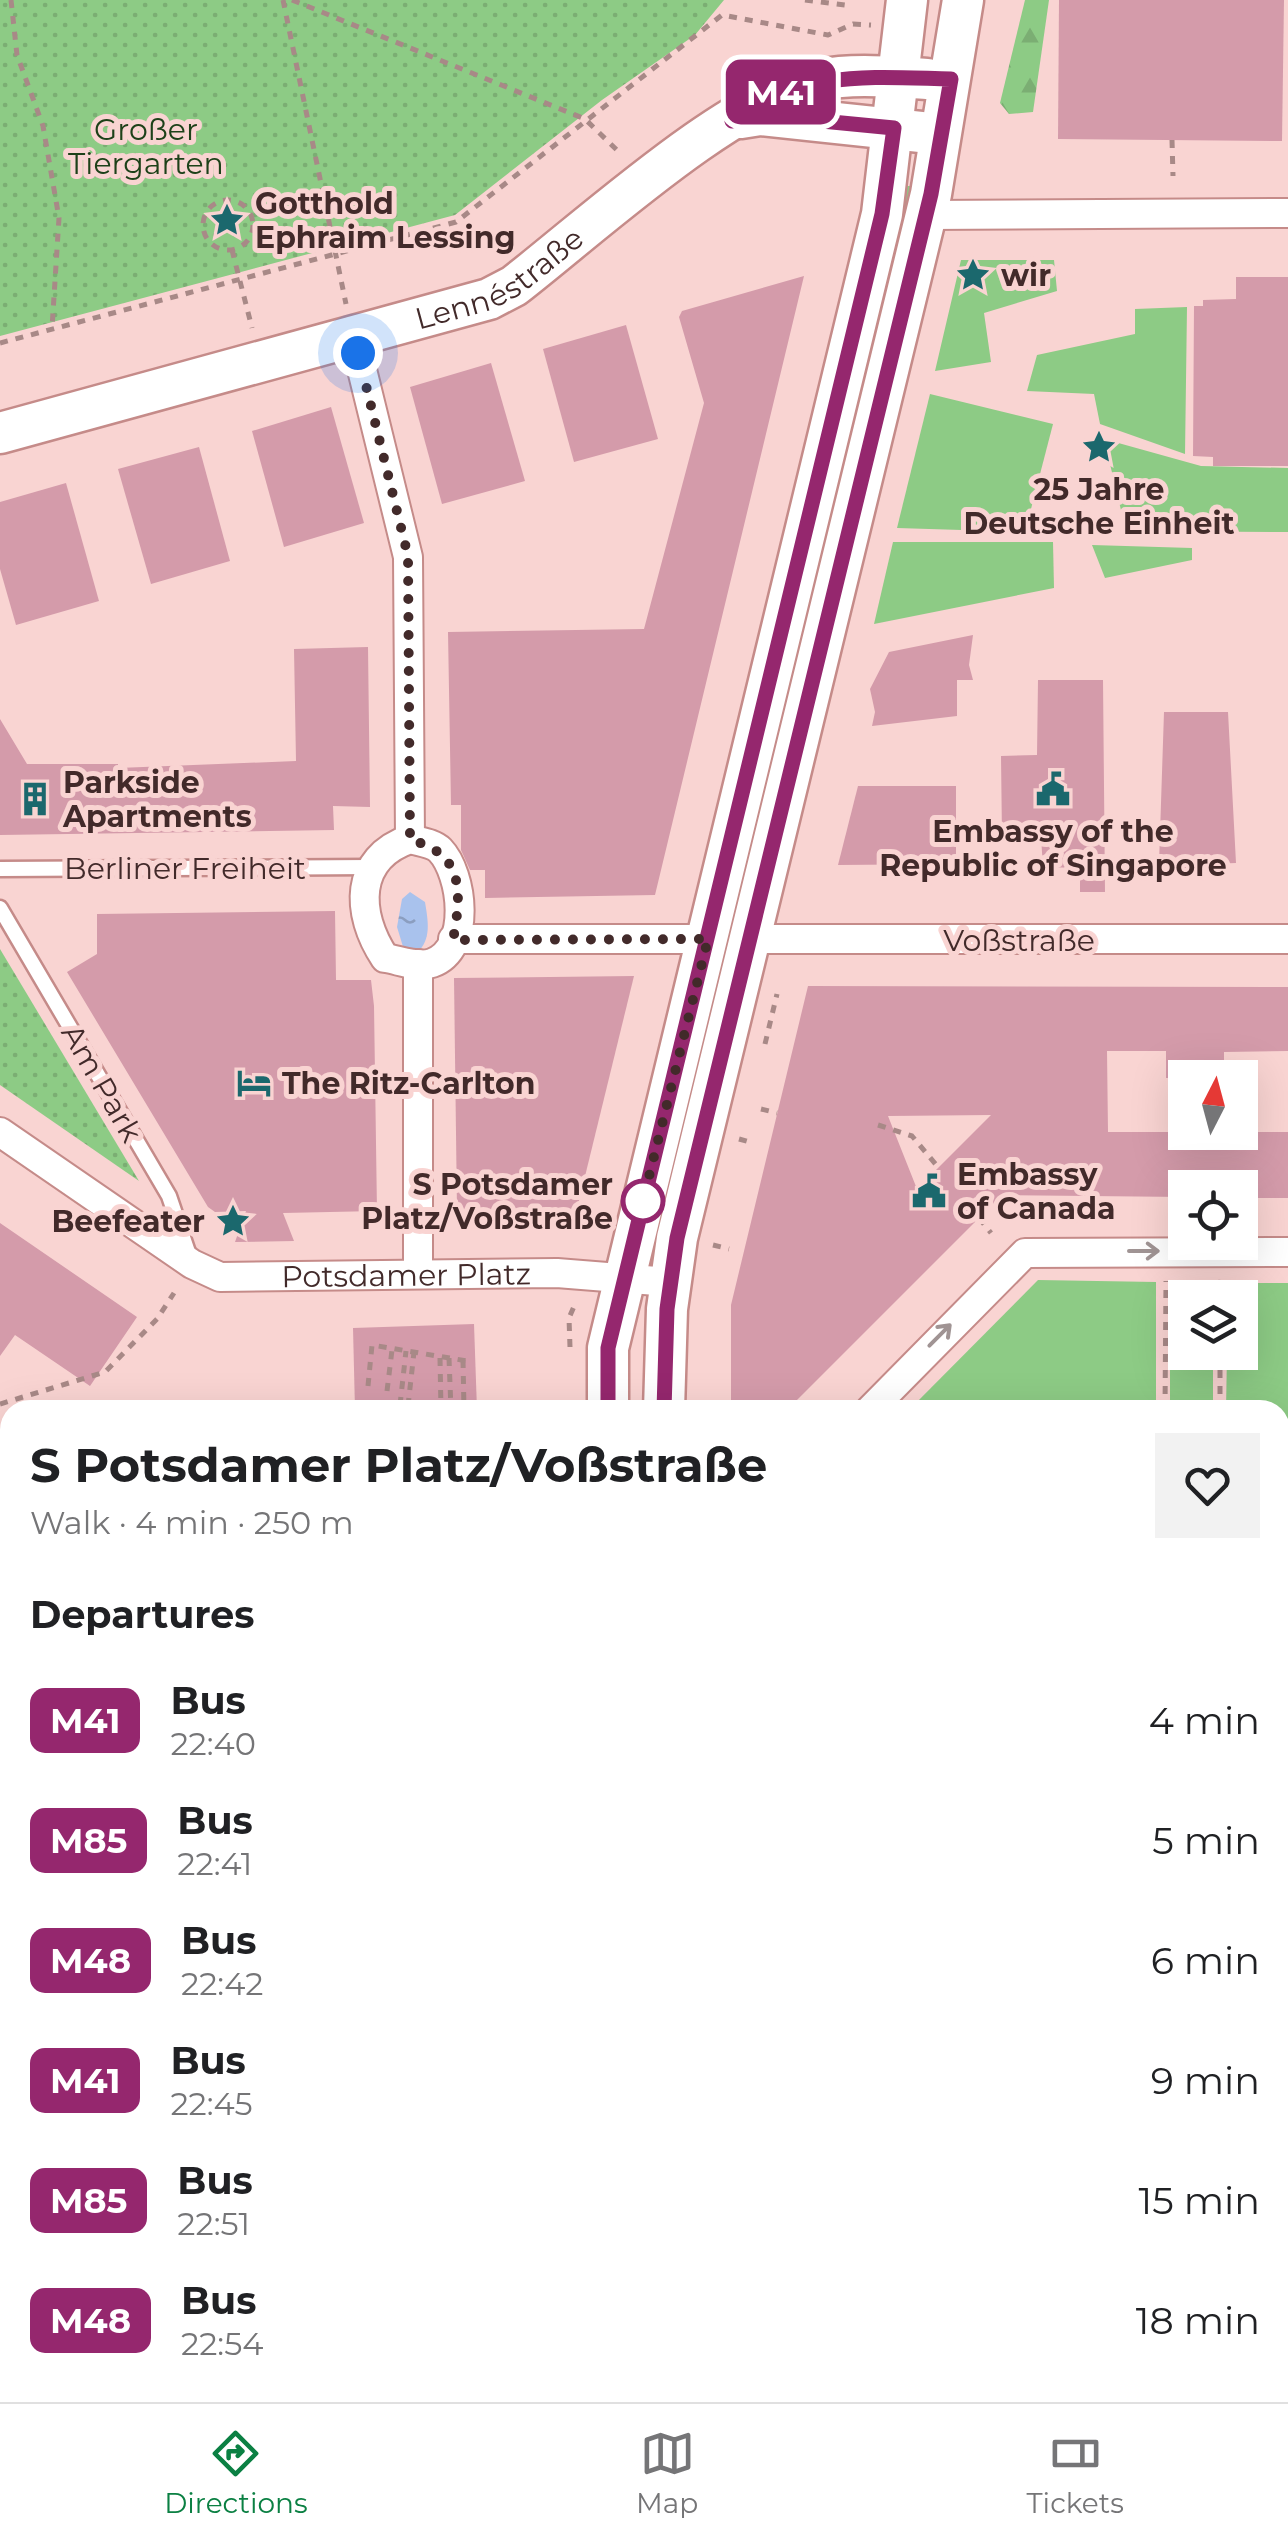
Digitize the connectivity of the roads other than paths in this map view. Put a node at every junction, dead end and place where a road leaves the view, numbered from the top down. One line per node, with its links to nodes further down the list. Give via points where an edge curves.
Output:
1 (907, 0): 3 (main road)
2 (963, 0): 4 (main road)
3 (899, 78): 4 (main road, Lennéstraße); 5 (main road, Lennéstraße, via 817,80 775,94); 6 (main road)
4 (951, 79): 7 (main road)
5 (732, 121): 6 (main road, via 760,115); 10 (main road, Lennéstraße, via 500,294)
6 (894, 128): 7 (main road); 16 (main road, via 882,214)
7 (942, 134): 9 (main road)
8 (1288, 213): 9 (street)
9 (926, 215): 19 (main road)
10 (350, 322): 11 (main road, Lennéstraße); 12 (street, via 408,556)
11 (0, 433)
12 (410, 840): 13 (street, via 384,848); 18 (street, via 437,846 452,867 460,895)
13 (371, 867): 14 (lane, Berliner Freiheit); 20 (street, via 365,910 371,937 385,958)
14 (0, 870)
15 (0, 908): 23 (lane, Am Park, via 168,1196)
16 (708, 939): 18 (street); 19 (main road); 25 (main road)
17 (1288, 939): 19 (street, Voßstraße)
18 (453, 940): 20 (street, via 446,954)
19 (750, 940): 26 (main road)
20 (418, 964): 24 (street)
21 (0, 1132): 23 (street, Potsdamer Platz)
22 (1288, 1252): 29 (street, one-way to 22, via 1026,1252)
23 (192, 1264): 24 (street, Potsdamer Platz, via 232,1278)
24 (418, 1273): 25 (street, Potsdamer Platz)
25 (625, 1278): 26 (street, Potsdamer Platz); 27 (main road, via 608,1348)
26 (669, 1282): 28 (main road)
27 (608, 1400)
28 (664, 1400)
29 (880, 1400)

